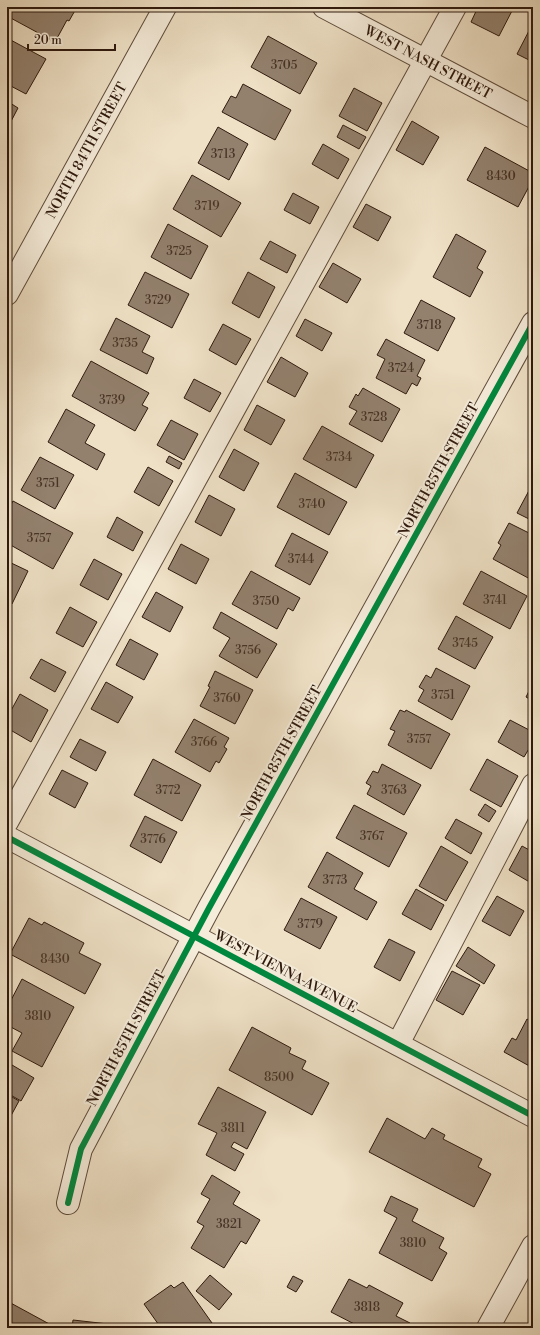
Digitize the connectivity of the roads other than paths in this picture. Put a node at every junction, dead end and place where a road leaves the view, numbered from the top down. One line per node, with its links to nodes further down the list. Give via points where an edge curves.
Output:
1 (165, 7): 6 (street, NORTH 84TH STREET)
2 (324, 7): 4 (street, WEST NASH STREET)
3 (455, 7): 4 (street)
4 (426, 61): 5 (street, WEST NASH STREET); 9 (street)
5 (533, 118)
6 (7, 294)
7 (533, 323): 11 (street, NORTH 85TH STREET)
8 (533, 785): 12 (street)
9 (7, 822)
10 (7, 837): 11 (street, WEST VIENNA AVENUE)
11 (194, 936): 12 (street, WEST VIENNA AVENUE); 14 (street, NORTH 85TH STREET, via 81,1149)
12 (398, 1044): 13 (street, WEST VIENNA AVENUE)
13 (533, 1116)
14 (68, 1202)
15 (533, 1246): 16 (street)
16 (488, 1328)

